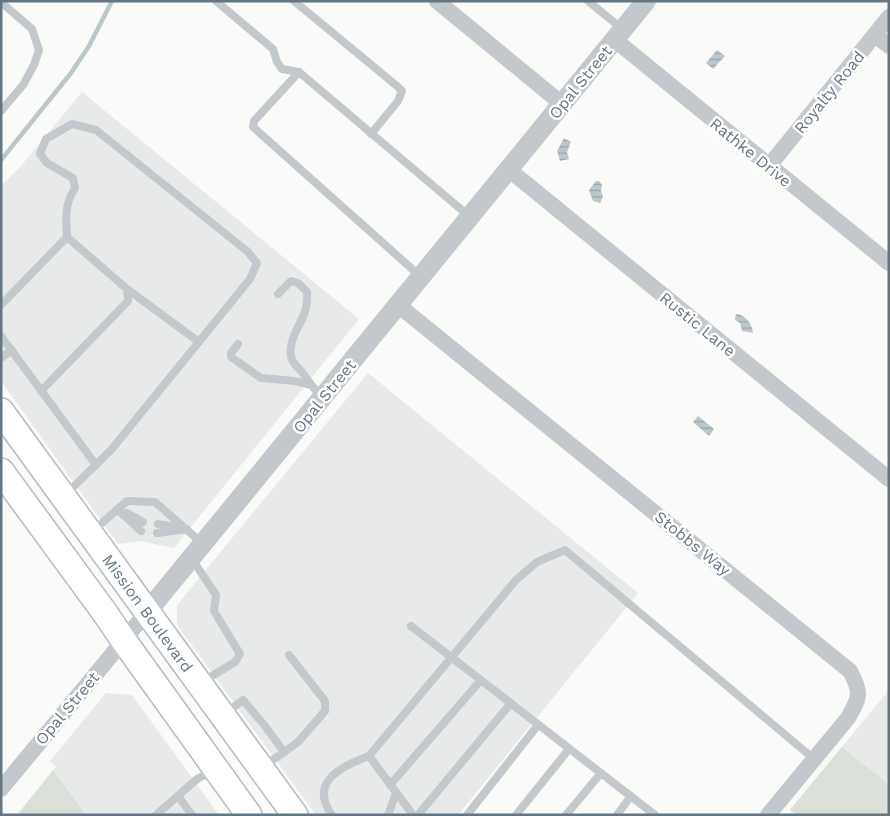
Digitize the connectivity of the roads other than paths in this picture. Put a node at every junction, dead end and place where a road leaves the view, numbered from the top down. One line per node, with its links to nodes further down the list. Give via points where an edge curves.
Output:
1 (216, 1): 11 (lane, via 273,49 282,69)
2 (294, 1): 14 (lane, via 402,91 398,101)
3 (437, 1): 12 (street)
4 (588, 1): 8 (lane)
5 (646, 1): 8 (street, Opal Street)
6 (2, 2): 13 (lane, via 32,29 39,50 23,85)
7 (889, 17): 9 (street, Royalty Road)
8 (619, 35): 12 (street, Opal Street); 15 (street, Rathke Drive)
9 (875, 35): 10 (street); 15 (street, Royalty Road)
10 (889, 46)
11 (298, 72): 14 (lane); 20 (lane, via 254,121 253,127)
12 (562, 104): 16 (street, Opal Street)
13 (1, 111)
14 (371, 134): 17 (lane)
15 (769, 166): 19 (street, Rathke Drive)
16 (508, 169): 17 (street, Opal Street); 35 (street, Rustic Lane)
17 (470, 217): 20 (street, Opal Street)
18 (67, 237): 21 (lane); 23 (lane); 26 (lane, via 66,209 75,188 72,178 47,163 40,154 46,139 72,124 96,130 247,251 257,263 250,278)
19 (889, 264)
20 (421, 277): 24 (street, Opal Street)
21 (127, 289): 26 (lane); 30 (lane, via 128,301)
22 (278, 294): 31 (lane, via 291,281 307,292 305,316 290,347 292,360)
23 (1, 305)
24 (398, 305): 31 (street, Opal Street); 58 (street, Stobbs Way, via 850,671 858,699 848,718)
25 (1, 336): 28 (lane)
26 (199, 342): 33 (lane)
27 (238, 344): 31 (lane, via 231,357 261,378 295,381)
28 (12, 350): 29 (lane); 30 (lane)
29 (1, 358)
30 (42, 391): 33 (lane)
31 (316, 391): 44 (street, Opal Street)
32 (1, 411): 36 (main road, Mission Boulevard)
33 (96, 465): 36 (lane)
34 (1, 471): 47 (main road)
35 (889, 480)
36 (63, 497): 42 (main road, Mission Boulevard)
37 (117, 509): 38 (lane); 40 (lane, via 127,501 155,502); 41 (lane); 42 (lane)
38 (143, 522)
39 (158, 524): 40 (lane)
40 (187, 529): 43 (lane); 44 (lane)
41 (142, 531)
42 (90, 533): 45 (main road, Mission Boulevard)
43 (157, 533)
44 (198, 551): 45 (street, Opal Street); 51 (lane, via 216,595 214,611 240,654 234,662)
45 (147, 612): 47 (street, Opal Street); 51 (main road, Mission Boulevard)
46 (411, 626): 49 (lane)
47 (124, 641): 59 (main road); 63 (street, Opal Street)
48 (289, 654): 56 (lane, via 325,700 325,712 298,742)
49 (452, 658): 50 (lane); 57 (lane); 58 (lane, via 516,580 536,562 565,550)
50 (481, 680): 52 (lane); 62 (lane)
51 (199, 684): 53 (main road, Mission Boulevard)
52 (510, 703): 54 (lane); 74 (lane)
53 (222, 715): 56 (lane, via 243,700); 60 (main road, Mission Boulevard)
54 (538, 724): 55 (lane); 75 (lane)
55 (569, 749): 61 (lane); 76 (lane)
56 (284, 752): 60 (lane)
57 (369, 756): 62 (lane); 71 (lane, via 347,764 327,781 323,794)
58 (814, 759): 80 (street, Stobbs Way)
59 (216, 768): 65 (lane); 69 (main road)
60 (261, 768): 70 (main road, Mission Boulevard)
61 (601, 773): 66 (lane); 77 (lane)
62 (390, 785): 64 (lane)
63 (1, 789)
64 (396, 793): 72 (lane); 73 (lane)
65 (178, 796): 67 (lane); 68 (lane)
66 (631, 796): 78 (lane); 79 (lane)
67 (156, 815)
68 (192, 815)
69 (249, 815)
70 (295, 815)
71 (332, 815)
72 (388, 815)
73 (413, 815)
74 (418, 815)
75 (467, 815)
76 (516, 815)
77 (566, 815)
78 (617, 815)
79 (654, 815)
80 (768, 815)

